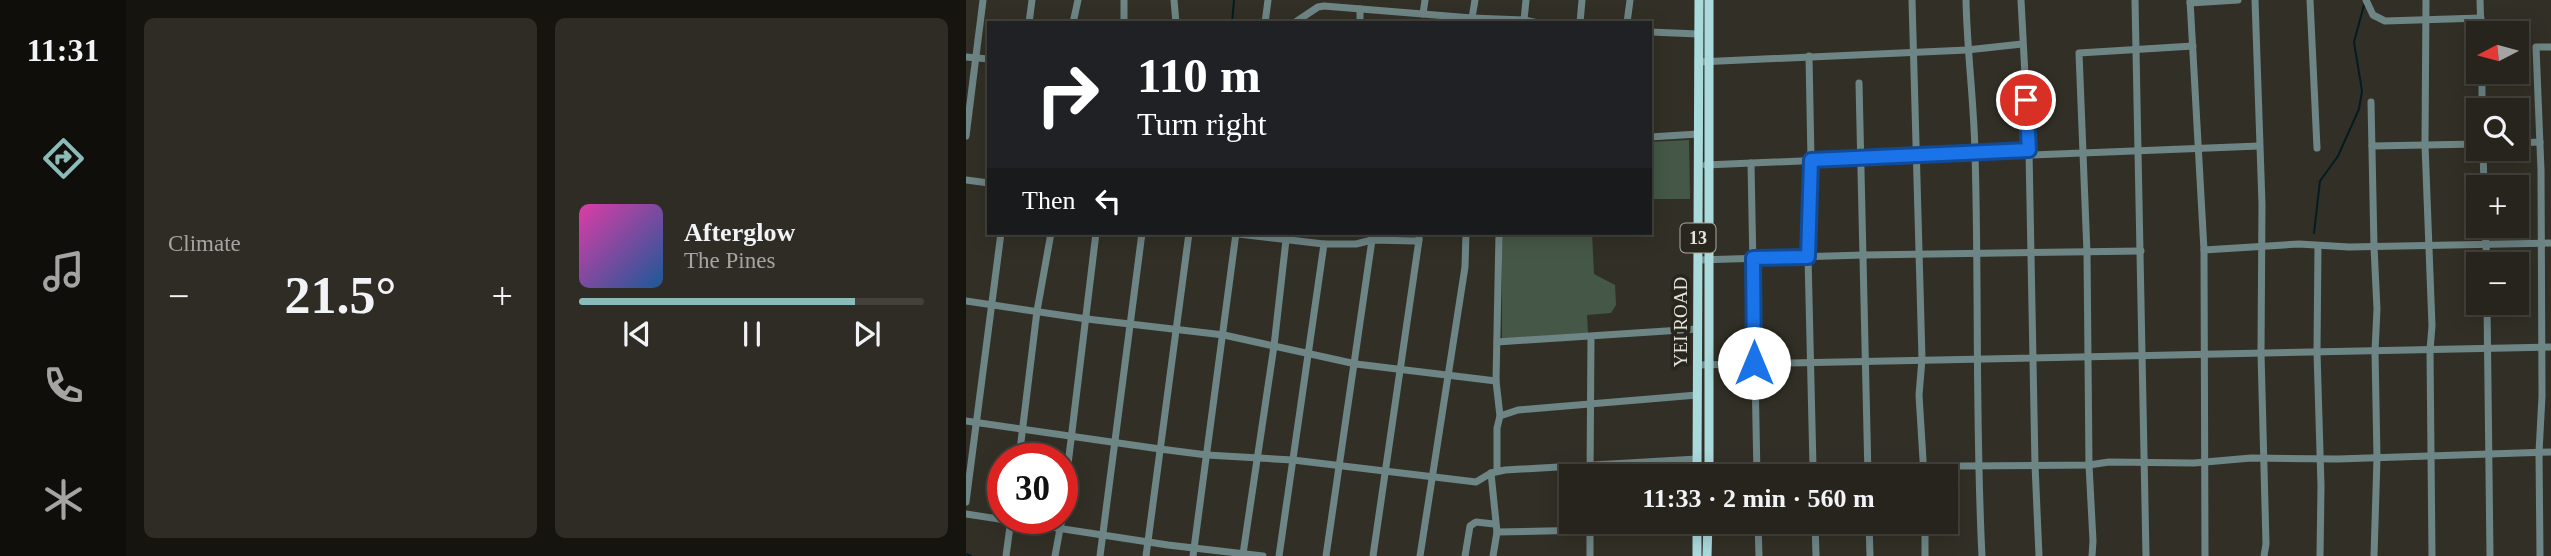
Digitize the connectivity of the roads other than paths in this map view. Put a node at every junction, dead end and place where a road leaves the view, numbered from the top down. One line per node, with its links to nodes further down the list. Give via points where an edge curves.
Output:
1 (983, 0): 58 (street)
2 (1032, 0): 37 (street)
3 (1078, 0): 38 (street)
4 (1124, 0): 39 (street)
5 (1174, 0): 40 (street)
6 (1268, 0): 41 (street)
7 (1373, 0): 28 (street)
8 (1424, 0): 30 (street)
9 (1475, 0): 33 (street)
10 (1526, 0): 35 (street)
11 (1582, 0): 46 (street)
12 (1630, 0): 47 (street)
13 (1699, 0): 49 (main road, YEI ROAD / 13)
14 (1709, 0): 60 (main road, YEI ROAD)
15 (1912, 0): 55 (street)
16 (1966, 0): 54 (street)
17 (2021, 0): 50 (street)
18 (2135, 0): 53 (street)
19 (2238, 0): 25 (street)
20 (2255, 0): 70 (street)
21 (2310, 0): 73 (street)
22 (2366, 0): 36 (street, via 2372,15 2385,21)
23 (2426, 0): 36 (street)
24 (2480, 0): 31 (street)
25 (2190, 1): 51 (street)
26 (1318, 3): 27 (street); 42 (street)
27 (1360, 9): 28 (street); 43 (street)
28 (1373, 11): 29 (street)
29 (1407, 13): 30 (street); 44 (street)
30 (1423, 14): 32 (street)
31 (2481, 18): 36 (street)
32 (1450, 19): 33 (street)
33 (1472, 19): 34 (street)
34 (1499, 20): 35 (street)
35 (1524, 20): 45 (street)
36 (2426, 20): 69 (street)
37 (1029, 21)
38 (1073, 21)
39 (1124, 21)
40 (1176, 21)
41 (1265, 21)
42 (1296, 21)
43 (1360, 21)
44 (1407, 21)
45 (1529, 21)
46 (1580, 21)
47 (1627, 21)
48 (1652, 32): 49 (street)
49 (1698, 34): 60 (main road, YEI ROAD / 13)
50 (2022, 44): 54 (street); 76 (street)
51 (2193, 46): 53 (street); 72 (street)
52 (2551, 47): 67 (street, via 2536,47)
53 (2134, 49): 74 (street); 77 (street, via 2079,53)
54 (1967, 50): 55 (street); 75 (street)
55 (1912, 51): 56 (street); 78 (street)
56 (1809, 56): 60 (street); 80 (street)
57 (966, 57): 58 (street)
58 (975, 58): 59 (street); 64 (street)
59 (987, 59)
60 (1703, 62): 63 (main road, YEI ROAD / 13); 83 (main road, YEI ROAD)
61 (1859, 83): 79 (street)
62 (2371, 102): 71 (street)
63 (1698, 134): 65 (street); 82 (main road, YEI ROAD / 13)
64 (966, 136)
65 (1652, 137)
66 (2529, 142): 67 (street)
67 (2540, 142): 99 (street)
68 (2466, 144): 69 (street)
69 (2425, 145): 71 (street); 102 (street)
70 (2259, 146): 72 (street); 104 (street)
71 (2372, 146): 106 (street)
72 (2199, 148): 74 (street); 107 (street)
73 (2317, 148)
74 (2138, 150): 77 (street); 108 (street)
75 (1975, 151): 76 (street); 78 (street); 110 (street)
76 (2029, 153): 77 (street); 111 (street)
77 (2083, 153): 112 (street)
78 (1918, 154): 79 (street); 113 (street)
79 (1862, 157): 80 (street); 114 (street)
80 (1811, 160): 81 (street); 115 (street)
81 (1751, 163): 83 (street); 116 (street)
82 (1698, 165): 83 (street); 117 (main road, YEI ROAD / 13)
83 (1709, 165): 118 (main road, YEI ROAD)
84 (966, 180): 85 (street)
85 (987, 183)
86 (1001, 235): 120 (street)
87 (1051, 235): 121 (street)
88 (1096, 235): 123 (street)
89 (1142, 235): 124 (street)
90 (1189, 235): 126 (street)
91 (1234, 235): 127 (street)
92 (1249, 235): 98 (street)
93 (1466, 235): 151 (street)
94 (1499, 235): 129 (street)
95 (1373, 236): 96 (street, via 1405,242); 101 (street, via 1356,244); 146 (street)
96 (1419, 236): 150 (street)
97 (2486, 238): 103 (street)
98 (1286, 240): 101 (street); 130 (street)
99 (2541, 243): 100 (street); 103 (street); 131 (street)
100 (2551, 243)
101 (1324, 244): 138 (street)
102 (2428, 244): 103 (street); 106 (street); 133 (street)
103 (2486, 244): 109 (street)
104 (2262, 246): 105 (street); 107 (street); 136 (street)
105 (2318, 246): 106 (street); 135 (street)
106 (2374, 247): 134 (street)
107 (2204, 250): 137 (street)
108 (2141, 251): 112 (street); 139 (street)
109 (2486, 252)
110 (1975, 253): 111 (street); 113 (street); 142 (street)
111 (2032, 253): 112 (street); 141 (street)
112 (2087, 253): 140 (street)
113 (1919, 254): 114 (street); 143 (street)
114 (1864, 255): 115 (street); 144 (street)
115 (1808, 257): 116 (street); 145 (street)
116 (1753, 258): 118 (street); 147 (street)
117 (1698, 260): 118 (street); 125 (main road, YEI ROAD / 13)
118 (1709, 260): 148 (main road, YEI ROAD)
119 (966, 301): 120 (street)
120 (991, 304): 121 (street); 157 (street)
121 (1037, 311): 123 (street); 158 (street)
122 (2487, 315): 132 (street)
123 (1087, 319): 124 (street); 159 (street)
124 (1131, 323): 126 (street); 162 (street)
125 (1697, 329): 128 (street); 149 (main road, YEI ROAD / 13)
126 (1177, 330): 127 (street); 163 (street)
127 (1224, 335): 130 (street); 166 (street)
128 (1591, 337): 129 (street); 154 (street)
129 (1497, 342): 152 (street)
130 (1274, 346): 138 (street); 169 (street)
131 (2547, 347): 132 (street); 164 (street)
132 (2488, 348): 133 (street); 167 (street)
133 (2430, 349): 134 (street); 168 (street)
134 (2375, 351): 135 (street); 171 (street)
135 (2317, 352): 136 (street); 173 (street)
136 (2261, 353): 137 (street); 170 (street)
137 (2204, 354): 139 (street); 175 (street)
138 (1307, 355): 146 (street); 174 (street)
139 (2143, 355): 140 (street); 183 (street)
140 (2088, 356): 141 (street); 188 (street)
141 (2034, 357): 142 (street); 187 (street)
142 (1976, 358): 143 (street); 186 (street)
143 (1922, 359): 144 (street); 182 (street, via 1919,395)
144 (1866, 360): 145 (street); 181 (street)
145 (1811, 361): 147 (street); 180 (street)
146 (1356, 363): 150 (street); 184 (street)
147 (1754, 363): 148 (street); 179 (street)
148 (1709, 364): 149 (street); 178 (main road, YEI ROAD)
149 (1697, 365): 153 (main road, YEI ROAD / 13)
150 (1399, 370): 151 (street); 190 (street)
151 (1450, 376): 152 (street); 192 (street)
152 (1496, 381): 155 (street)
153 (1697, 395): 154 (street); 172 (main road, YEI ROAD / 13)
154 (1592, 403): 155 (street); 176 (street)
155 (1500, 416): 191 (street)
156 (966, 421): 157 (street)
157 (977, 422): 158 (street); 193 (street)
158 (1023, 427): 159 (street); 160 (street)
159 (1071, 436): 161 (street); 162 (street)
160 (1021, 443)
161 (1070, 443)
162 (1116, 443): 163 (street); 201 (street)
163 (1160, 449): 166 (street); 209 (street)
164 (2539, 452): 165 (street); 167 (street); 240 (street)
165 (2551, 452)
166 (1207, 455): 169 (street); 210 (street)
167 (2490, 455): 168 (street); 239 (street)
168 (2431, 457): 171 (street); 238 (street)
169 (1257, 458): 174 (street); 211 (street)
170 (2264, 458): 173 (street); 175 (street); 235 (street)
171 (2377, 458): 173 (street); 237 (street)
172 (1697, 459): 176 (street); 177 (main road, YEI ROAD / 13)
173 (2320, 459): 236 (street)
174 (1293, 460): 184 (street); 217 (street)
175 (2205, 462): 183 (street); 234 (street)
176 (1591, 464)
177 (1697, 464)
178 (1709, 464)
179 (1757, 464)
180 (1813, 464)
181 (1868, 464)
182 (1924, 464)
183 (2145, 464): 188 (street); 233 (street)
184 (1338, 465): 190 (street); 218 (street)
185 (1958, 465): 186 (street)
186 (1977, 465): 187 (street); 230 (street)
187 (2035, 465): 188 (street); 231 (street)
188 (2089, 465): 232 (street)
189 (1559, 467): 191 (street)
190 (1384, 471): 192 (street); 219 (street)
191 (1494, 472): 192 (street, via 1476,482); 197 (street)
192 (1431, 477): 220 (street)
193 (966, 502)
194 (966, 514): 195 (street)
195 (987, 516)
196 (1559, 526): 197 (street)
197 (1496, 528): 221 (street, via 1476,522 1470,526); 222 (street)
198 (1078, 531): 201 (street)
199 (1009, 534): 212 (street)
200 (1060, 534): 213 (street)
201 (1103, 534): 209 (street); 214 (street)
202 (1590, 534): 223 (street)
203 (1697, 534): 224 (main road)
204 (1708, 534): 225 (main road)
205 (1758, 534): 226 (street)
206 (1815, 534): 227 (street)
207 (1869, 534): 228 (street)
208 (1925, 534): 229 (street)
209 (1149, 541): 210 (street); 215 (street)
210 (1194, 552): 211 (street)
211 (1243, 554): 216 (street)
212 (1006, 556)
213 (1055, 556)
214 (1101, 556)
215 (1146, 556)
216 (1263, 556)
217 (1279, 556)
218 (1326, 556)
219 (1373, 556)
220 (1420, 556)
221 (1465, 556)
222 (1493, 556)
223 (1590, 556)
224 (1698, 556)
225 (1707, 556)
226 (1759, 556)
227 (1816, 556)
228 (1870, 556)
229 (1925, 556)
230 (1983, 556)
231 (2039, 556)
232 (2092, 556)
233 (2146, 556)
234 (2205, 556)
235 (2264, 556)
236 (2320, 556)
237 (2374, 556)
238 (2432, 556)
239 (2490, 556)
240 (2540, 556)

